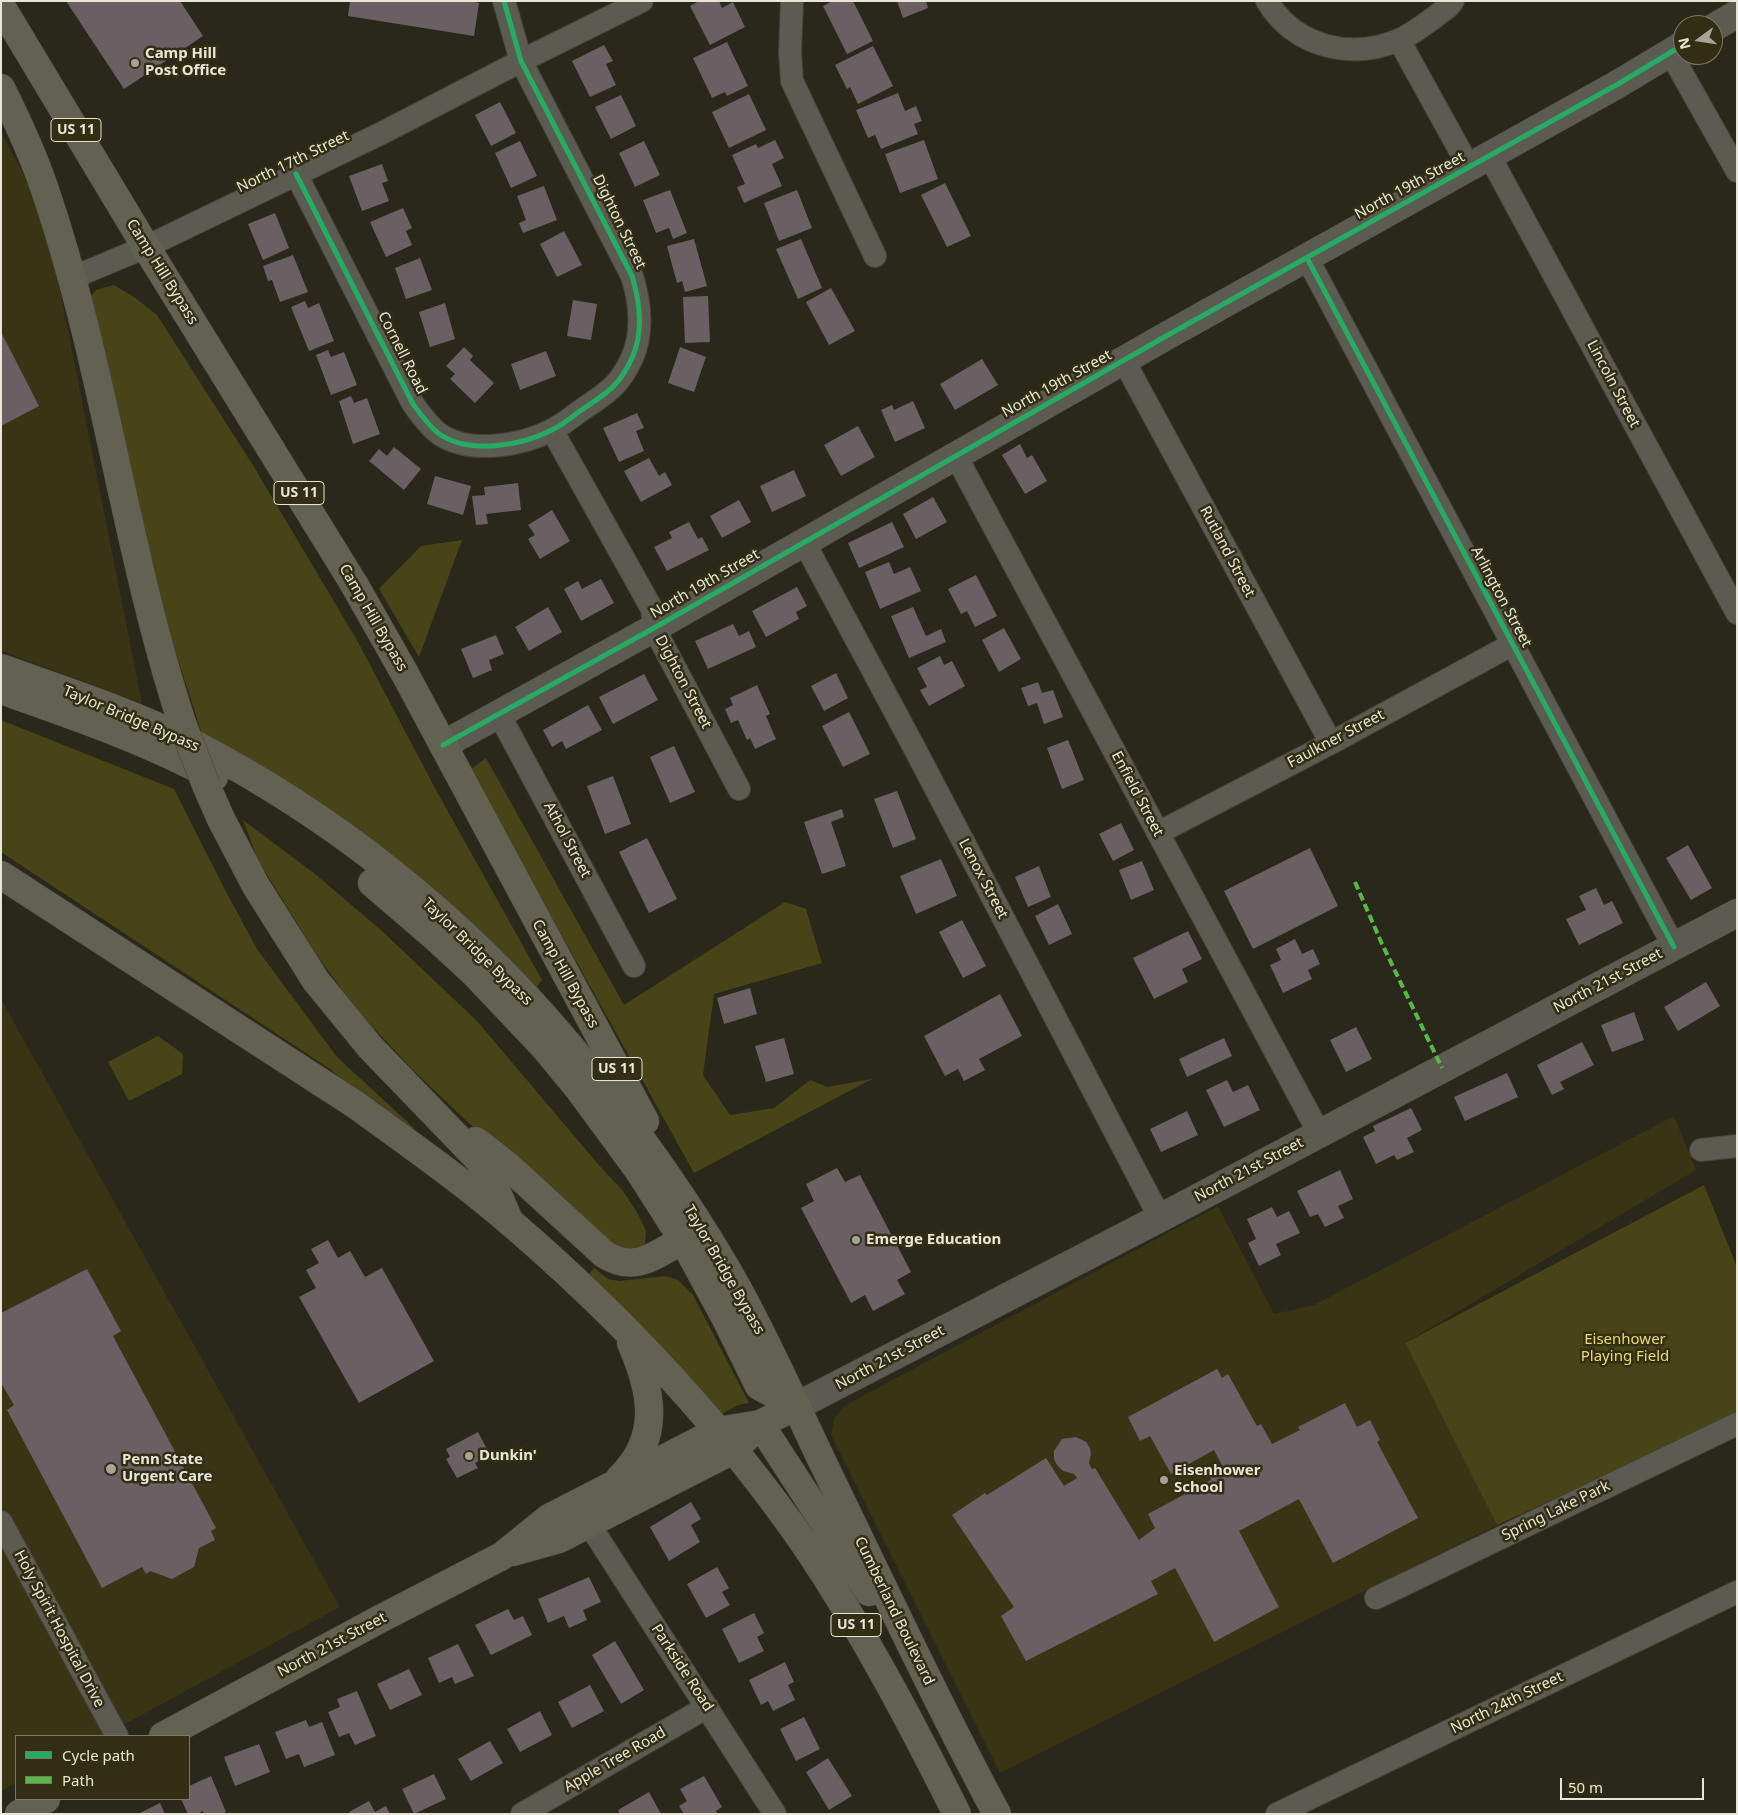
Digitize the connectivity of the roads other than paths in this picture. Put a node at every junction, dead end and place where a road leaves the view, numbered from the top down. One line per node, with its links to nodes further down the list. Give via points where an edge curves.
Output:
1 (504, 1): 11 (street, Dighton Street)
2 (642, 1): 11 (street, North 17th Street)
3 (792, 1): 18 (street, via 792,81)
4 (1267, 1): 9 (street, via 1283,23 1320,45 1368,48)
5 (1453, 1): 9 (street)
6 (1, 6): 17 (main road, Camp Hill Bypass / US 11)
7 (1737, 14): 8 (street)
8 (1723, 22)
9 (1399, 40): 14 (street, Lincoln Street)
10 (1673, 51): 14 (street, North 19th Street)
11 (521, 61): 16 (street, North 17th Street); 22 (street, Dighton Street, via 632,276 640,319 633,357 612,390)
12 (1684, 65): 15 (street)
13 (1, 88): 20 (main road, US 11, via 48,198)
14 (1479, 161): 19 (street, North 19th Street); 25 (street, Lincoln Street)
15 (1737, 171)
16 (296, 174): 17 (street, North 17th Street); 22 (street, Cornell Road, via 424,420 452,441 482,447 514,443)
17 (146, 248): 20 (street, North 17th Street, via 86,272); 32 (main road, Camp Hill Bypass / US 11, via 349,575)
18 (875, 256)
19 (1307, 258): 21 (street, North 19th Street); 27 (street, Arlington Street)
20 (73, 281): 39 (main road, US 11, bridge, via 167,677 206,785 238,853 295,949 338,1010)
21 (1124, 361): 23 (street, North 19th Street); 31 (street, Rutland Street)
22 (552, 430): 26 (street, Dighton Street, via 652,609)
23 (956, 456): 24 (street, North 19th Street); 34 (street, Enfield Street)
24 (804, 542): 26 (street, North 19th Street); 43 (street, Lenox Street)
25 (1737, 613)
26 (654, 628): 30 (street, North 19th Street); 33 (street, Dighton Street)
27 (1513, 644): 31 (street, Faulkner Street); 37 (street, Arlington Street)
28 (1, 668): 46 (main road, Taylor Bridge Bypass, via 190,742 326,824 409,888 488,958 560,1035 640,1138)
29 (1, 690): 45 (main road, via 136,739 196,767 294,826 391,898 474,973 545,1048 609,1128)
30 (499, 714): 32 (street, North 19th Street); 38 (street, Athol Street)
31 (1331, 743): 34 (street, Faulkner Street)
32 (443, 745): 46 (main road, Camp Hill Bypass / US 11)
33 (739, 789)
34 (1158, 833): 40 (street, Enfield Street)
35 (1, 875): 44 (main road, via 356,1105)
36 (1737, 913): 37 (street, North 21st Street)
37 (1674, 947): 40 (street, North 21st Street)
38 (634, 966)
39 (405, 1085): 44 (main road, US 11, via 479,1160); 45 (main road, via 508,1166 613,1260 623,1264 641,1262)
40 (1319, 1133): 43 (street, North 21st Street)
41 (1737, 1146): 42 (street)
42 (1701, 1150)
43 (1160, 1218): 48 (street, North 21st Street)
44 (510, 1222): 47 (main road, US 11)
45 (683, 1240): 48 (main road, via 759,1386)
46 (714, 1247): 48 (main road, Taylor Bridge Bypass / US 11)
47 (626, 1330): 51 (main road, US 11); 52 (main road, via 646,1383 650,1418 640,1453)
48 (797, 1406): 49 (main road, North 21st Street); 58 (main road, Cumberland Boulevard / US 11)
49 (760, 1424): 51 (main road, North 21st Street); 58 (main road)
50 (1737, 1424): 57 (street, Spring Lake Park)
51 (725, 1440): 52 (main road, North 21st Street); 54 (main road, North 21st Street); 66 (main road, US 11, via 805,1545 833,1588 895,1694)
52 (612, 1485): 55 (main road, North 21st Street, via 549,1518)
53 (1, 1522): 60 (street, Holy Spirit Hospital Drive)
54 (590, 1524): 55 (main road, North 21st Street, via 559,1539); 59 (street, Parkside Road)
55 (502, 1556): 61 (main road, North 21st Street)
56 (1737, 1592): 68 (street, North 24th Street)
57 (1376, 1598)
58 (933, 1693): 67 (main road, Cumberland Boulevard / US 11)
59 (707, 1707): 64 (street, Apple Tree Road); 65 (street, Parkside Road)
60 (116, 1735)
61 (165, 1735)
62 (44, 1800): 63 (main road)
63 (19, 1814)
64 (522, 1814)
65 (775, 1814)
66 (957, 1814)
67 (997, 1814)
68 (1277, 1814)

